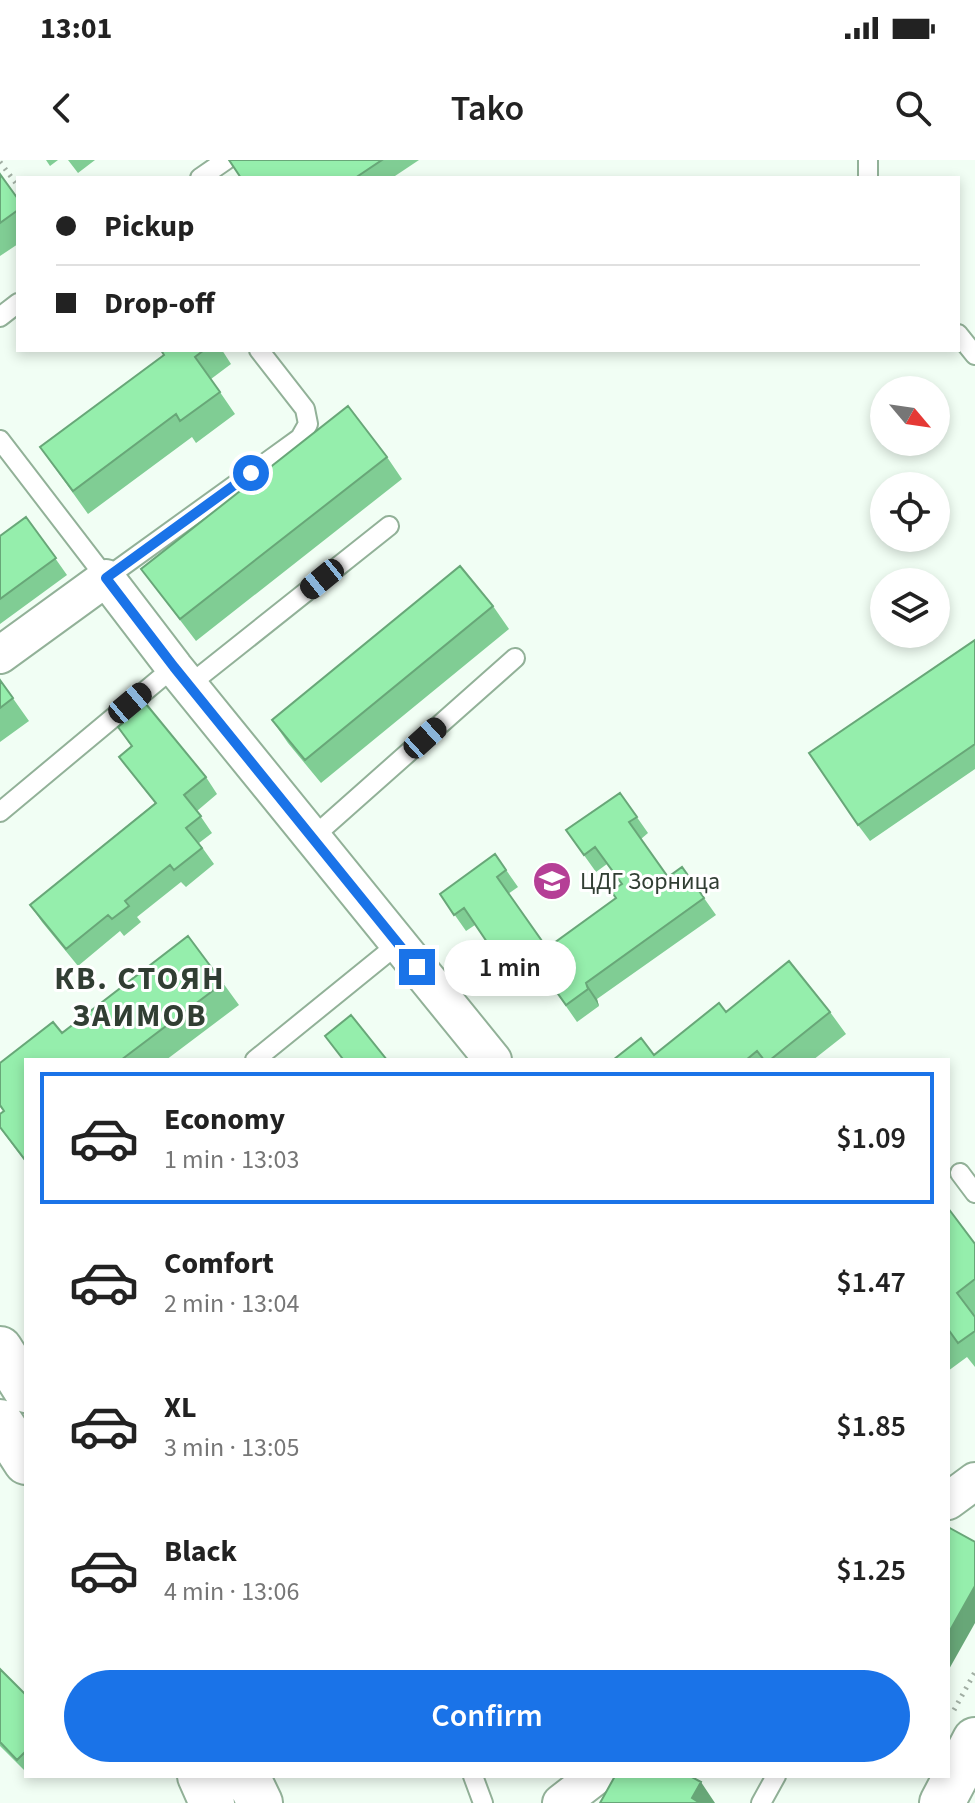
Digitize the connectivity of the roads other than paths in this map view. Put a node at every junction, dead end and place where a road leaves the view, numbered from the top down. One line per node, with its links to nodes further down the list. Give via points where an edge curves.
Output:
1 (226, 160): 2 (lane)
2 (203, 176)
3 (16, 305): 4 (lane)
4 (0, 317)
5 (960, 336): 7 (lane)
6 (261, 352): 10 (lane, via 305,409 308,424 300,438)
7 (975, 355)
8 (0, 440): 10 (lane)
9 (389, 526): 13 (lane)
10 (106, 578): 11 (street); 13 (street)
11 (0, 655)
12 (515, 658): 15 (lane)
13 (181, 676): 14 (lane); 15 (street)
14 (0, 812)
15 (312, 838): 16 (street)
16 (398, 944): 17 (lane); 18 (street)
17 (257, 1058)
18 (491, 1058)
19 (960, 1173): 20 (lane)
20 (975, 1193)
21 (0, 1349): 22 (main road)
22 (24, 1387)
23 (0, 1422): 24 (main road)
24 (24, 1459)
25 (975, 1481): 26 (street)
26 (950, 1500)
27 (975, 1740): 36 (main road)
28 (201, 1778): 32 (main road)
29 (248, 1778): 33 (main road)
30 (474, 1778): 34 (lane)
31 (775, 1778): 35 (lane)
32 (212, 1803)
33 (260, 1803)
34 (483, 1803)
35 (761, 1803)
36 (942, 1803)

